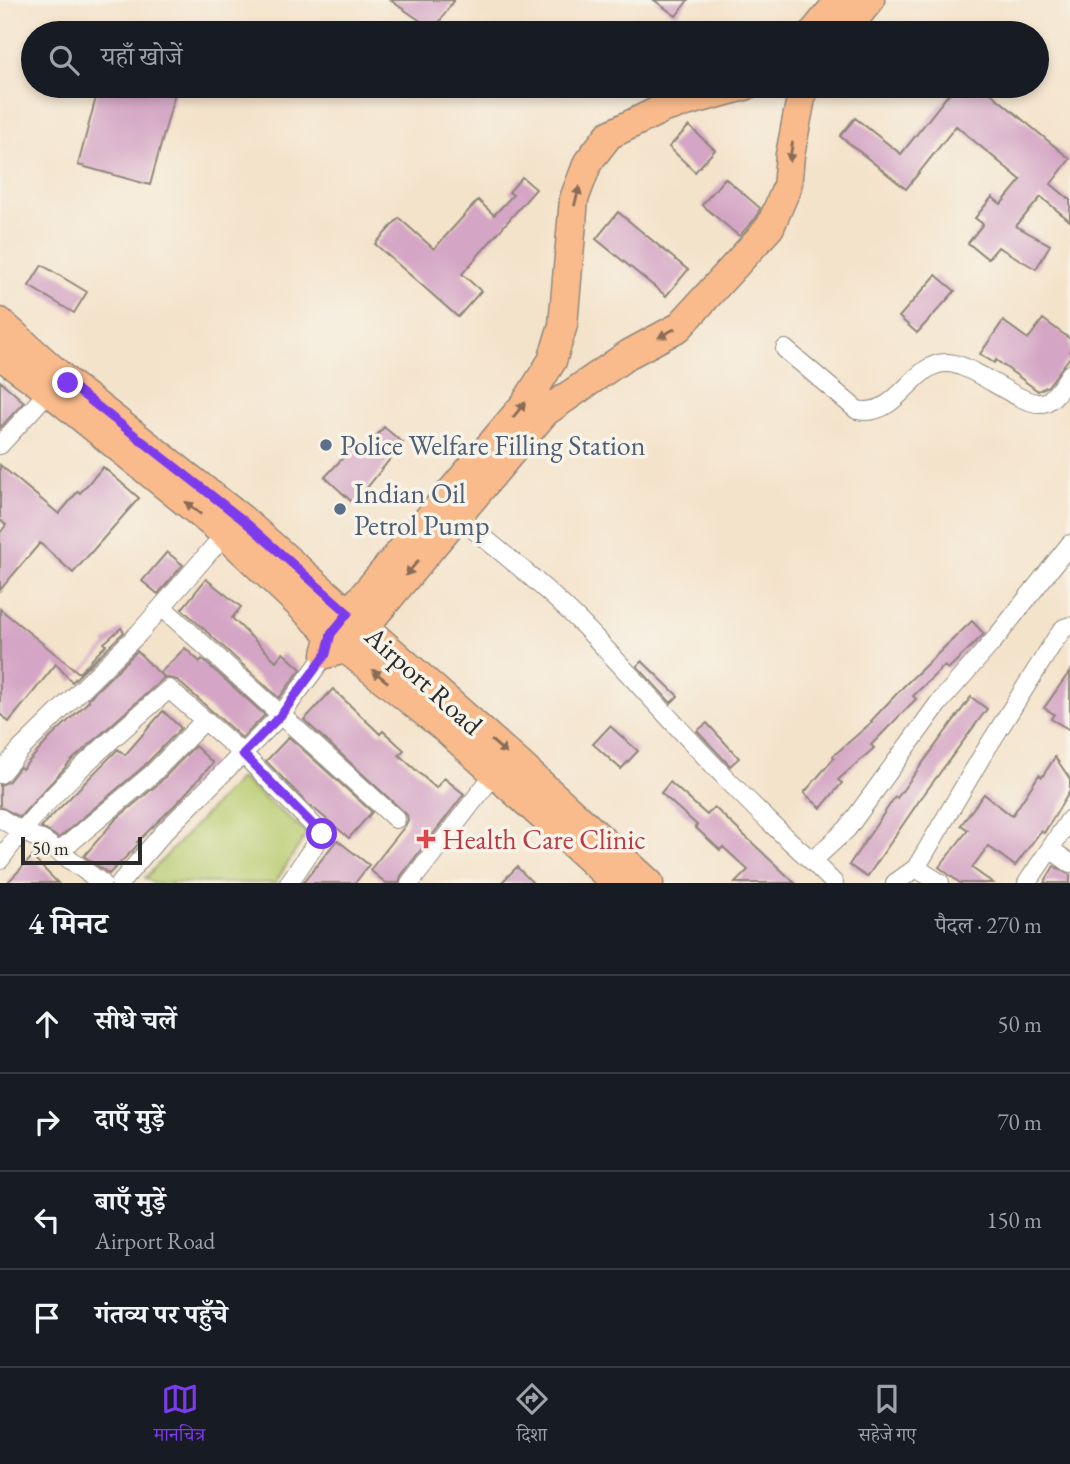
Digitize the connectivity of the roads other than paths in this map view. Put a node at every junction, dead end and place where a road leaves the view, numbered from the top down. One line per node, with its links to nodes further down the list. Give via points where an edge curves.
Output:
1 (840, 0): 3 (main road)
2 (870, 0): 4 (main road)
3 (823, 21)
4 (853, 21)
5 (701, 98): 18 (main road, one-way to 5, via 525,404 552,361 563,325 574,199 588,162 609,135 664,108)
6 (801, 98): 13 (main road, one-way to 13, via 787,187 770,227 679,327 629,354 545,412)
7 (0, 321): 14 (main road, Airport Road)
8 (785, 349): 10 (street, via 856,410 866,412 889,403 931,365 967,367 1036,404 1047,402)
9 (0, 355): 11 (main road, Airport Road)
10 (1070, 373)
11 (49, 391): 12 (street); 14 (main road, Airport Road, one-way to 11)
12 (0, 445)
13 (456, 515): 18 (main road, one-way to 18); 31 (street, via 556,599 720,774)
14 (234, 527): 16 (street); 18 (main road, Airport Road)
15 (1070, 544): 31 (street, via 938,704 847,829)
16 (162, 607): 19 (street); 23 (street)
17 (1070, 626): 33 (street, via 1055,640)
18 (343, 635): 19 (street); 22 (main road, Airport Road, one-way to 18); 39 (main road, Airport Road, one-way to 39, via 518,763)
19 (281, 715): 21 (street); 25 (street)
20 (205, 720): 21 (street); 27 (street, via 169,689 83,764); 29 (street, via 151,775)
21 (243, 754): 35 (street); 36 (street, via 322,834)
22 (495, 773): 37 (street); 38 (main road, Airport Road)
23 (0, 774)
24 (0, 818): 27 (street)
25 (396, 819)
26 (1070, 819): 28 (street)
27 (21, 831): 29 (street); 30 (street)
28 (1050, 849): 32 (street); 43 (street)
29 (59, 852): 34 (street)
30 (0, 860)
31 (812, 861): 40 (street)
32 (1070, 863)
33 (916, 868): 41 (street); 42 (street)
34 (103, 883)
35 (120, 883)
36 (289, 883)
37 (410, 883)
38 (616, 883)
39 (649, 883)
40 (834, 883)
41 (895, 883)
42 (940, 883)
43 (1027, 883)

